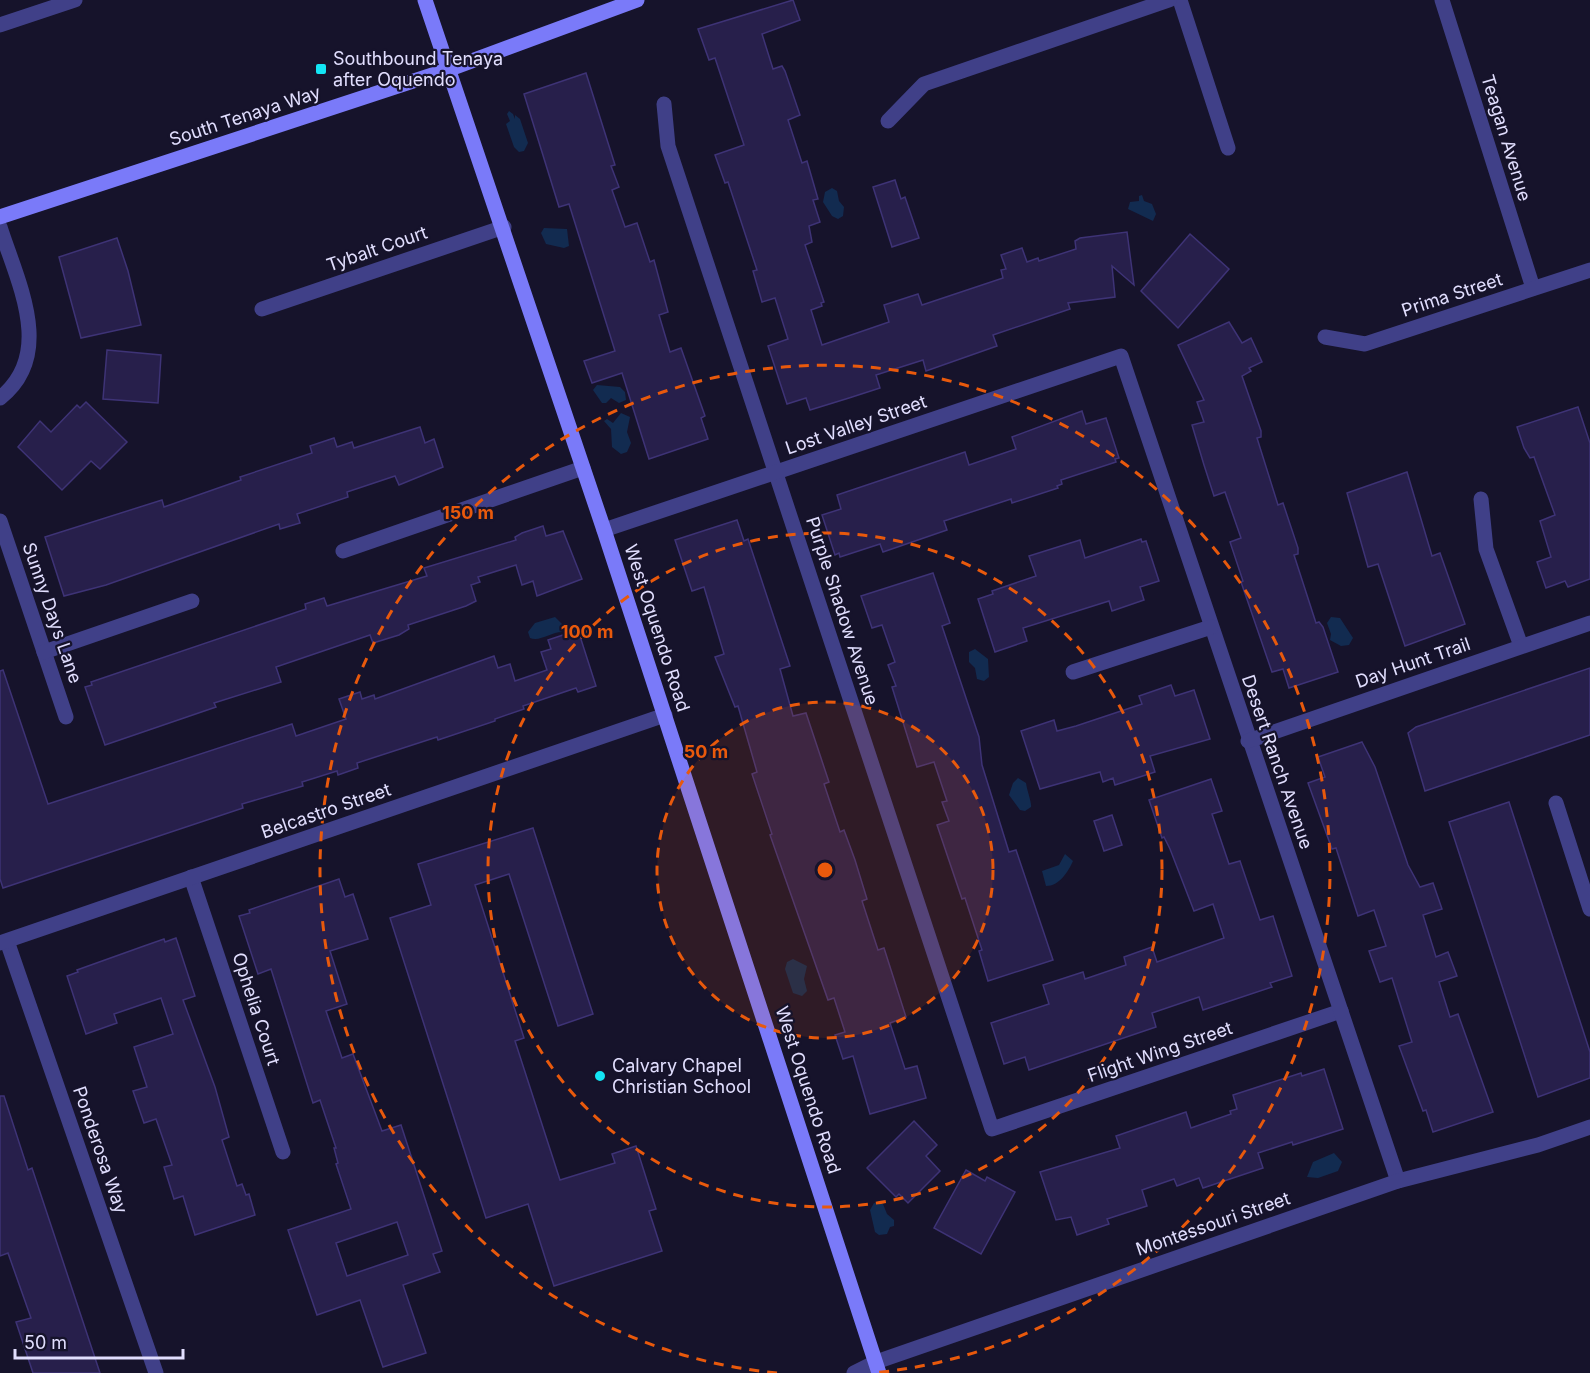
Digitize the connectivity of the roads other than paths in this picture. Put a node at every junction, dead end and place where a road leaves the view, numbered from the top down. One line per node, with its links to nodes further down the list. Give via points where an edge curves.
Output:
1 (75, 0): 7 (street)
2 (425, 0): 8 (street, West Oquendo Road)
3 (637, 0): 8 (street, South Tenaya Way)
4 (1169, 0): 10 (street, via 924,84)
5 (1180, 0): 11 (street)
6 (1442, 0): 16 (street, Teagan Avenue)
7 (0, 25)
8 (450, 69): 12 (street, South Tenaya Way); 14 (street, West Oquendo Road)
9 (664, 104): 22 (street, Purple Shadow Avenue, via 668,146)
10 (888, 121)
11 (1228, 148)
12 (0, 217)
13 (0, 227): 20 (street, via 24,300 30,332 24,369 14,386)
14 (504, 227): 17 (street, Tybalt Court); 21 (street, West Oquendo Road)
15 (1590, 270): 16 (street, Prima Street)
16 (1533, 288): 18 (street, Prima Street, via 1365,344)
17 (262, 309)
18 (1325, 337)
19 (1120, 356): 22 (street, Lost Valley Street); 29 (street, Desert Ranch Avenue)
20 (0, 398)
21 (583, 468): 25 (street, West Oquendo Road); 26 (street)
22 (776, 473): 25 (street, Lost Valley Street); 42 (street, Purple Shadow Avenue)
23 (1481, 500): 30 (street, via 1486,549)
24 (0, 521): 31 (street, Sunny Days Lane)
25 (604, 530): 33 (street, West Oquendo Road)
26 (343, 551)
27 (192, 601): 31 (street)
28 (1590, 623): 30 (street, Day Hunt Trail)
29 (1210, 627): 32 (street); 35 (street, Desert Ranch Avenue)
30 (1521, 646): 35 (street, Day Hunt Trail)
31 (44, 652): 34 (street, Sunny Days Lane)
32 (1073, 672)
33 (665, 716): 37 (street, Belcastro Street); 45 (street, West Oquendo Road)
34 (66, 717)
35 (1248, 741): 40 (street, Desert Ranch Avenue)
36 (1556, 803): 38 (street)
37 (191, 877): 39 (street, Belcastro Street); 43 (street, Ophelia Court)
38 (1590, 909)
39 (3, 942): 46 (street, Ponderosa Way)
40 (1341, 1011): 42 (street, Flight Wing Street); 44 (street, Desert Ranch Avenue)
41 (1590, 1127): 44 (street, Montessouri Street, via 1538,1145)
42 (992, 1129)
43 (283, 1152)
44 (1398, 1181): 45 (street, Montessouri Street)
45 (877, 1368): 47 (street, Montessouri Street)
46 (156, 1373)
47 (854, 1373)

